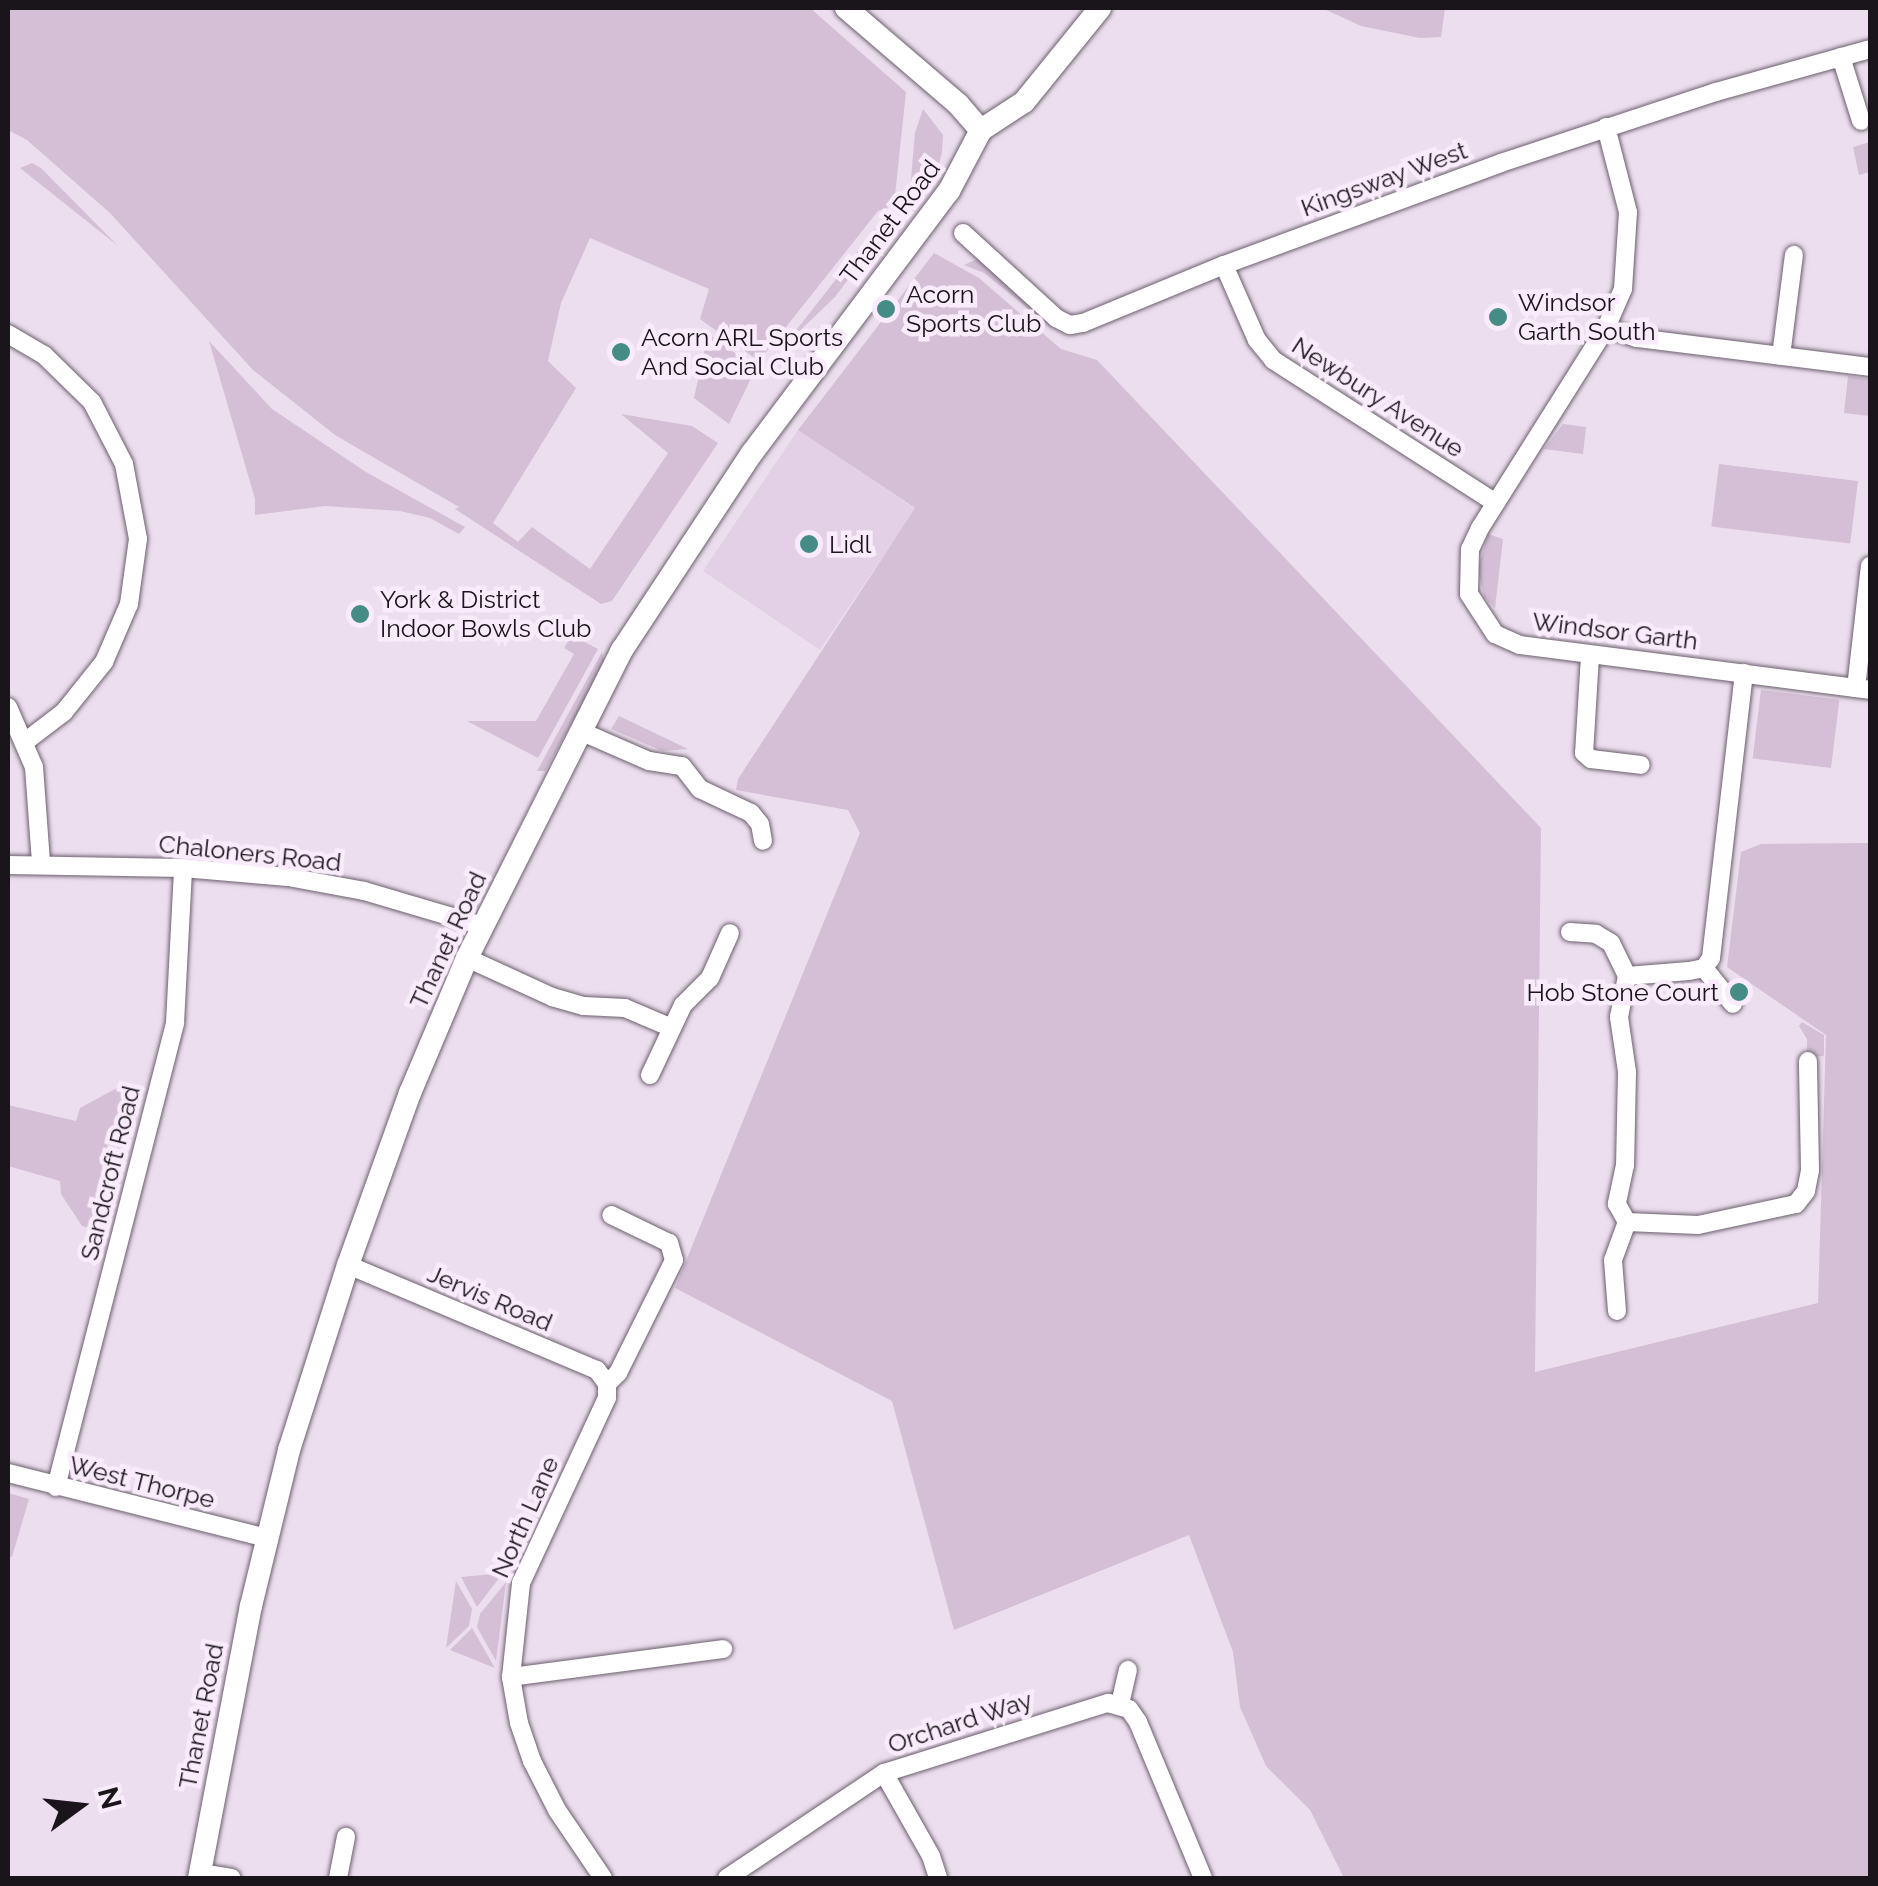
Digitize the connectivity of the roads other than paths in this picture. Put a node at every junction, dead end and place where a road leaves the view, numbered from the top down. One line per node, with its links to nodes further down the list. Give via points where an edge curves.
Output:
1 (846, 8): 7 (street)
2 (1100, 8): 7 (street, via 1024,102)
3 (1870, 49): 4 (street, Kingsway West)
4 (1840, 57): 5 (street); 6 (street, Kingsway West)
5 (1861, 122)
6 (1606, 127): 10 (street, Kingsway West); 11 (street, Windsor Garth, via 1624,186 1629,244 1623,288)
7 (981, 130): 21 (street, Thanet Road, via 950,191 752,452 622,650)
8 (967, 244): 10 (street, Kingsway West, via 1070,325)
9 (1794, 255): 13 (street)
10 (1224, 264): 15 (street, Newbury Avenue, via 1257,340 1274,360)
11 (1606, 328): 13 (street); 15 (street, Windsor Garth)
12 (8, 334): 22 (street, via 44,355 92,402 124,464 138,538 129,604 104,662 64,712)
13 (1781, 356): 14 (street)
14 (1870, 368)
15 (1494, 502): 17 (street, Windsor Garth, via 1470,549 1467,573 1481,617 1495,634 1520,645)
16 (1870, 566): 19 (street)
17 (1590, 656): 18 (street, Windsor Garth); 23 (street, via 1584,753)
18 (1744, 673): 19 (street, Windsor Garth); 32 (street, via 1716,941)
19 (1864, 689)
20 (8, 707): 22 (street)
21 (580, 730): 24 (street, via 649,761 682,766 700,789 750,812); 28 (street, Thanet Road)
22 (26, 741): 25 (street, via 39,794)
23 (1640, 766)
24 (763, 840)
25 (42, 863): 26 (street, Chaloners Road); 27 (street, Chaloners Road)
26 (8, 866)
27 (183, 868): 28 (street, Chaloners Road, via 364,891); 44 (street, Sandcroft Road, via 175,1022)
28 (482, 926): 31 (street, Thanet Road)
29 (1570, 932): 33 (street, via 1611,943)
30 (730, 933): 35 (street, via 710,978 690,994)
31 (467, 958): 35 (street, via 552,997 624,1008); 40 (street, Thanet Road)
32 (1704, 968): 33 (street); 34 (street)
33 (1627, 976): 39 (street, via 1619,1017 1627,1072 1625,1165 1617,1204)
34 (1733, 1004)
35 (672, 1028): 37 (street)
36 (1808, 1061): 39 (street, via 1810,1170 1796,1204 1698,1225)
37 (650, 1076)
38 (611, 1214): 42 (street, North Lane, via 669,1244 674,1260)
39 (1627, 1222): 41 (street, via 1614,1260)
40 (348, 1265): 42 (street, Jervis Road, via 597,1370); 45 (street, Thanet Road)
41 (1617, 1311)
42 (608, 1384): 48 (street, North Lane, via 520,1583)
43 (8, 1473): 44 (street, West Thorpe)
44 (56, 1487): 45 (street, West Thorpe)
45 (266, 1538): 52 (street, Thanet Road)
46 (723, 1649): 48 (street)
47 (1128, 1670): 49 (street)
48 (511, 1677): 55 (street, North Lane, via 532,1761)
49 (1120, 1704): 50 (street, Orchard Way, via 1093,1706); 58 (street, via 1138,1722)
50 (884, 1772): 56 (street, Orchard Way); 57 (street)
51 (346, 1837): 54 (street)
52 (199, 1876): 53 (street)
53 (232, 1878)
54 (338, 1878)
55 (603, 1878)
56 (727, 1878)
57 (938, 1878)
58 (1203, 1878)

